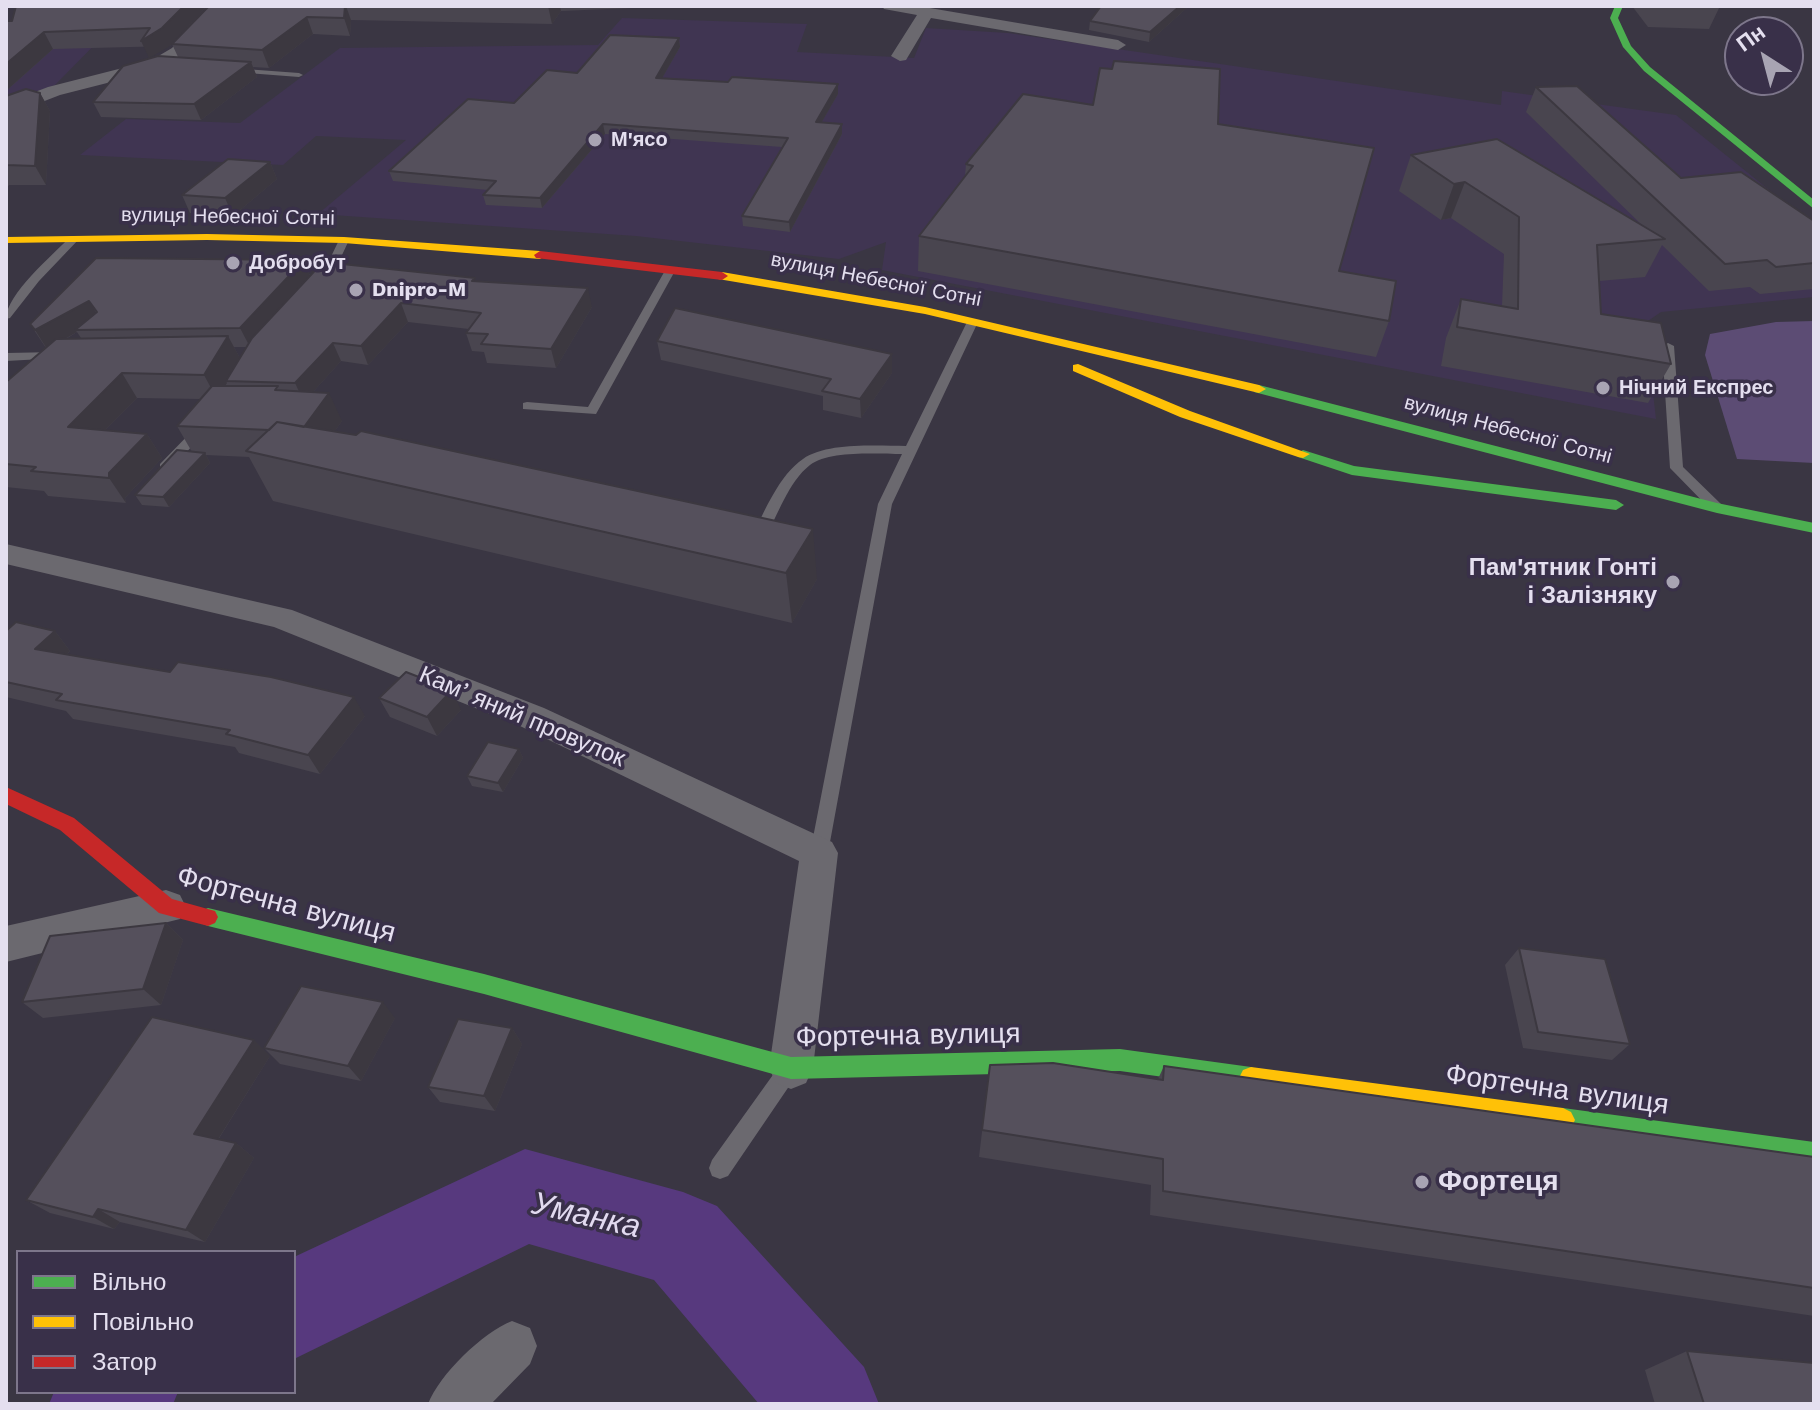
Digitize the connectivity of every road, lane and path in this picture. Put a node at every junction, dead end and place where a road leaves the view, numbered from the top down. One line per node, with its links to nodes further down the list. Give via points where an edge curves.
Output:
1 (220, 6): 9 (street, via 164,66 54,91)
2 (890, 6): 4 (street)
3 (1619, 6): 10 (main road, via 1614,18 1627,47 1647,69)
4 (926, 13): 5 (street); 6 (street)
5 (1118, 45)
6 (900, 56)
7 (220, 70): 8 (lane)
8 (299, 75)
9 (6, 110)
10 (1814, 206)
11 (75, 238): 12 (main road, вулиця Небесної Сотні); 13 (main road, вулиця Небесної Сотні); 16 (lane)
12 (6, 240)
13 (344, 240): 14 (main road, вулиця Небесної Сотні); 15 (lane, via 331,268)
14 (671, 269): 17 (main road, вулиця Небесної Сотні, via 799,285); 21 (lane, via 592,411)
15 (312, 289)
16 (6, 316)
17 (972, 322): 22 (main road, вулиця Небесної Сотні); 24 (lane); 25 (main road, via 1185,414)
18 (1668, 346): 28 (lane, via 1677,468)
19 (68, 356): 20 (lane)
20 (6, 357)
21 (527, 406)
22 (1363, 414): 25 (main road, via 1381,432 1379,448 1372,461); 28 (main road, вулиця Небесної Сотні)
23 (212, 417): 26 (lane)
24 (911, 450): 30 (lane, via 851,450 807,461 759,537); 33 (lane, via 885,504)
25 (1352, 470): 28 (main road, via 1608,504)
26 (154, 480)
27 (1786, 504): 28 (main road)
28 (1717, 508): 29 (main road)
29 (1814, 528)
30 (746, 542)
31 (6, 554): 33 (street, Камʼяний провулок, via 281,618 532,717)
32 (6, 795): 34 (main road, Фортечна вулиця, via 67,824)
33 (819, 853): 36 (street)
34 (166, 907): 35 (street); 36 (main road, Фортечна вулиця, via 484,984)
35 (6, 944)
36 (791, 1068): 37 (main road, Фортечна вулиця, via 1120,1060); 38 (lane)
37 (1814, 1154)
38 (720, 1168)
39 (512, 1346): 40 (street)
40 (454, 1404)

